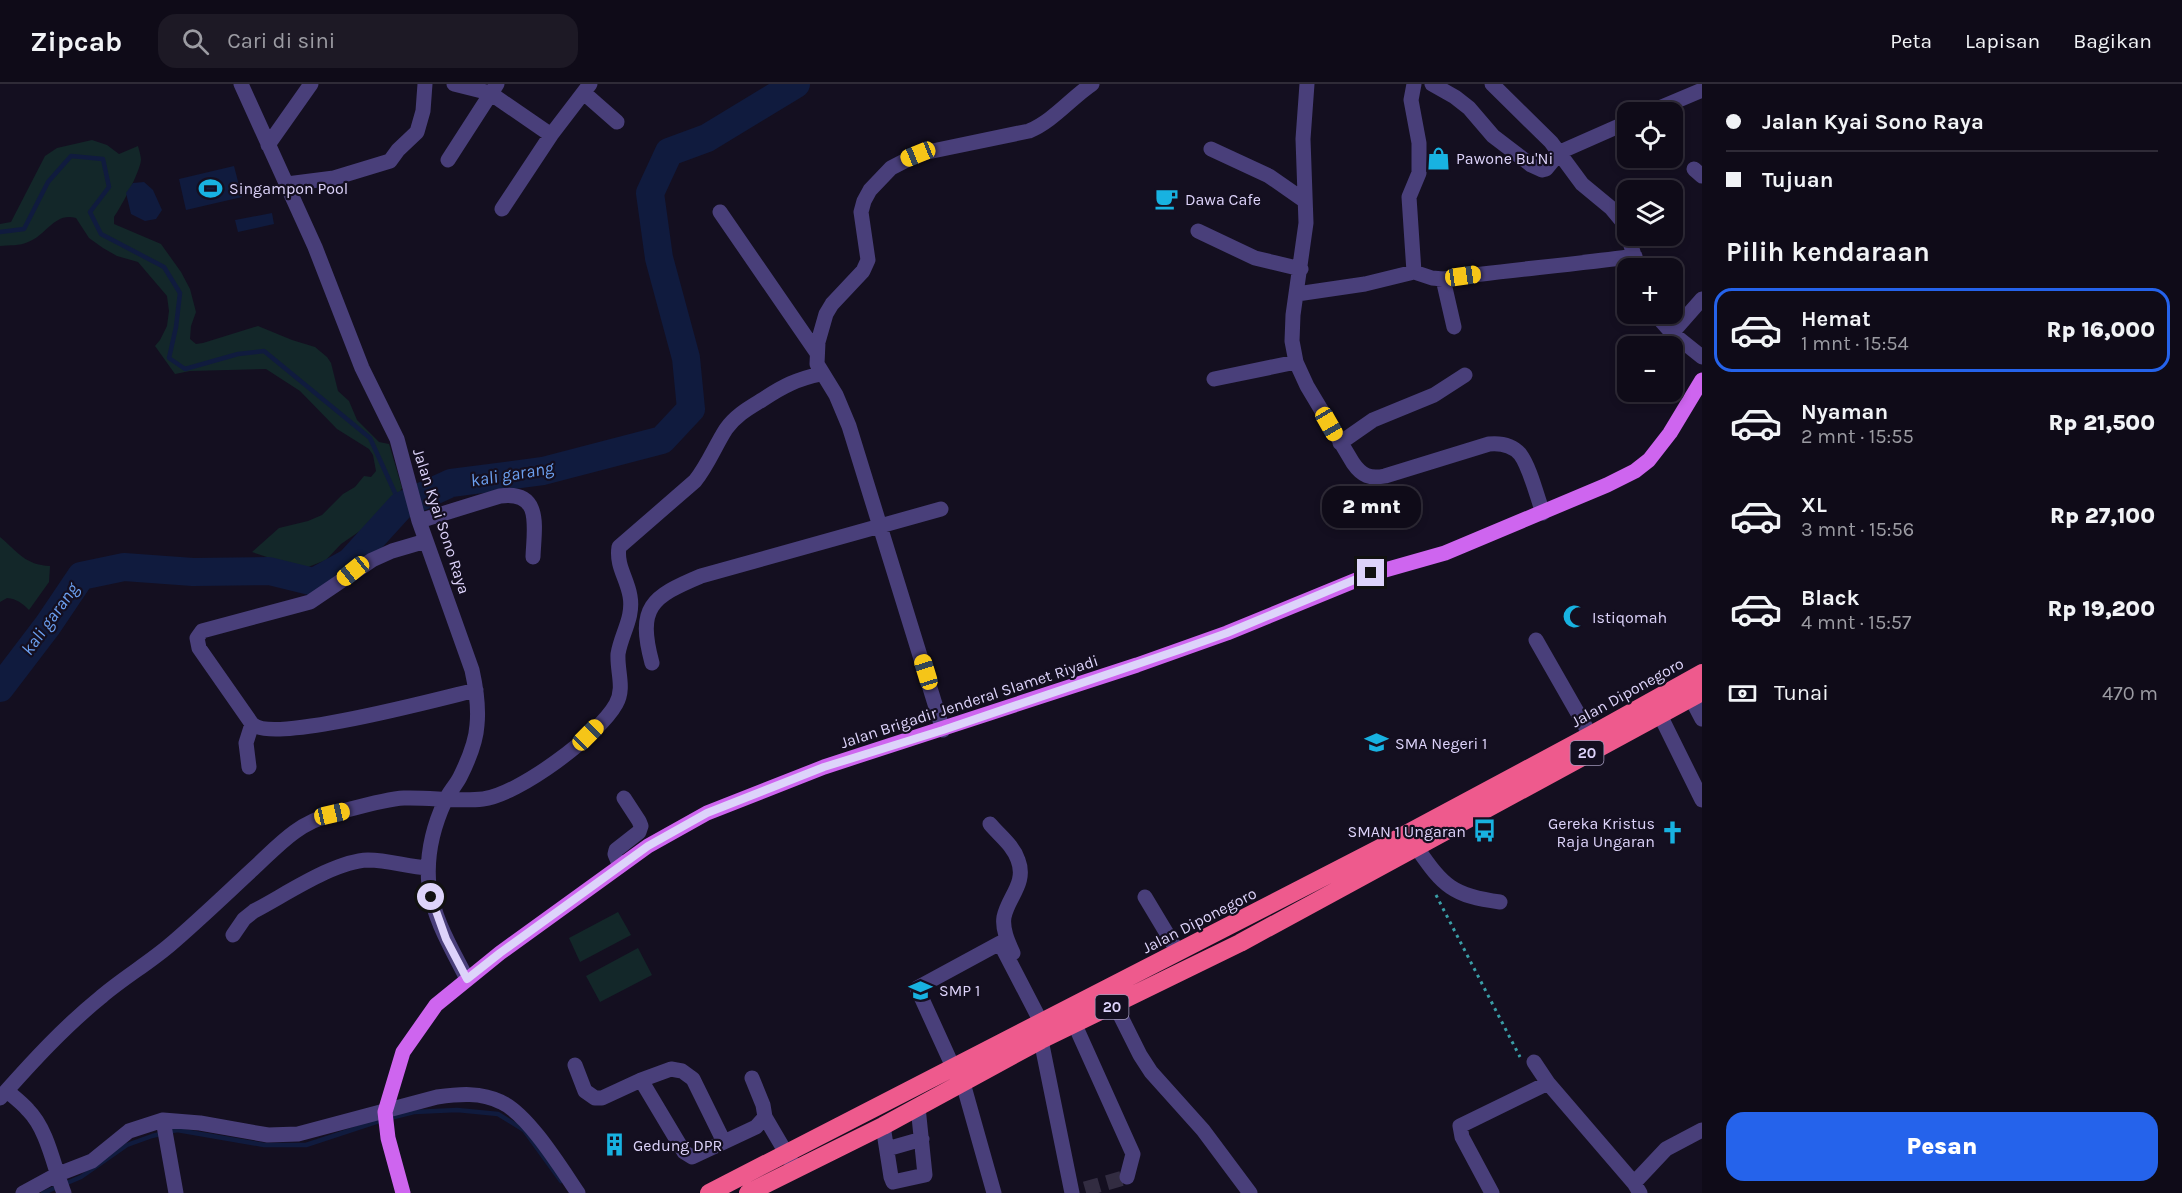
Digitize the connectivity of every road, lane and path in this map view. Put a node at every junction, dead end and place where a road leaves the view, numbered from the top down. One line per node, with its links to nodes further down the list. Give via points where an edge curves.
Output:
1 (241, 84): 17 (street, Jalan Kyai Sono Raya)
2 (311, 84): 17 (street)
3 (425, 84): 21 (street, via 417,132 390,161 334,178)
4 (454, 84): 11 (street)
5 (1092, 84): 36 (street, via 1044,125 918,154 879,178 861,212 868,260 864,271 826,314)
6 (1307, 84): 22 (street, via 1303,139)
7 (1414, 84): 29 (street, via 1411,100 1419,143 1419,173 1409,197)
8 (1432, 84): 19 (street, via 1469,108 1493,136 1537,169 1546,169)
9 (1492, 84): 19 (street)
10 (587, 88): 14 (street); 16 (street)
11 (494, 89): 16 (street); 20 (street)
12 (1702, 90): 13 (street)
13 (1674, 102)
14 (617, 122)
15 (1617, 128): 19 (street)
16 (551, 135): 23 (street)
17 (268, 145): 21 (street, Jalan Kyai Sono Raya)
18 (1211, 149): 22 (street, via 1269,176)
19 (1560, 152): 25 (street, via 1582,184)
20 (448, 160)
21 (288, 184): 46 (street, Jalan Kyai Sono Raya, via 362,368 390,423)
22 (1305, 201): 28 (street)
23 (502, 209)
24 (720, 212): 36 (street)
25 (1617, 215)
26 (1198, 231): 28 (street, via 1255,258)
27 (1617, 263): 30 (street, via 1515,269)
28 (1301, 269): 31 (street)
29 (1414, 272): 30 (street); 31 (street)
30 (1443, 279): 34 (street)
31 (1297, 294): 38 (street, via 1292,341)
32 (1702, 299): 35 (street)
33 (1664, 324): 35 (street)
34 (1454, 327)
35 (1672, 333): 37 (street)
36 (817, 353): 39 (street)
37 (1702, 357)
38 (1296, 362): 41 (street); 43 (street)
39 (822, 374): 47 (street, via 849,426); 61 (street, via 798,379 775,390 737,416 695,481 619,547 620,568 631,606 618,656 620,695 607,717 547,767 516,787 483,799)
40 (1465, 375): 43 (street, via 1434,395 1373,420)
41 (1214, 379)
42 (1702, 380): 45 (main road, Jalan Brigadir Jenderal Slamet Riyadi, via 1649,460 1635,471)
43 (1340, 443): 45 (street, via 1359,472 1374,478 1489,444 1509,446 1520,454)
44 (941, 509): 47 (street)
45 (1543, 513): 58 (main road, Jalan Brigadir Jenderal Slamet Riyadi, via 1445,553 1371,573 1227,633)
46 (419, 521): 48 (street, Jalan Kyai Sono Raya); 49 (street, via 513,494 532,507)
47 (879, 526): 51 (street, via 702,576 668,592 648,612 646,640); 58 (street)
48 (426, 541): 53 (street, Jalan Kyai Sono Raya); 57 (street, via 372,560 310,602 199,634 199,648)
49 (533, 557)
50 (1536, 640): 59 (street)
51 (652, 663)
52 (1702, 672): 59 (highway, Jalan Diponegoro / 20)
53 (476, 690): 57 (street, via 316,725 266,730); 61 (street, Jalan Kyai Sono Raya, via 473,744)
54 (1697, 695): 55 (highway, Jalan Diponegoro / 20); 56 (street)
55 (1660, 715): 59 (highway, Jalan Diponegoro / 20); 63 (street)
56 (1702, 719)
57 (252, 724): 60 (street, via 246,743)
58 (943, 730): 68 (main road, Jalan Brigadir Jenderal Slamet Riyadi, via 824,767 707,813)
59 (1594, 741): 64 (highway, Jalan Diponegoro / 20)
60 (249, 767)
61 (446, 798): 69 (street, Jalan Kyai Sono Raya, via 433,834); 86 (street, via 402,798 332,814 300,826 170,946 109,990 51,1041)
62 (624, 798): 68 (street, via 640,826 639,832 616,850)
63 (1702, 800)
64 (1470, 809): 66 (highway, Jalan Diponegoro / 20); 67 (highway, Jalan Diponegoro / 20)
65 (990, 824): 78 (street, via 1010,845 1021,869 1004,916 1004,927)
66 (1417, 848): 67 (highway, Jalan Diponegoro / 20); 72 (street, via 1437,876 1453,889)
67 (1384, 856): 74 (highway, Jalan Diponegoro / 20); 76 (highway, Jalan Diponegoro / 20, via 1240,943)
68 (620, 866): 75 (main road, Jalan Brigadir Jenderal Slamet Riyadi)
69 (428, 868): 73 (street, via 379,861 351,862 254,911); 75 (street, Jalan Kyai Sono Raya, via 437,918)
70 (1433, 890): 79 (path, via 1521,1060)
71 (1145, 897): 74 (street)
72 (1500, 902)
73 (233, 935)
74 (1178, 952): 77 (highway, Jalan Diponegoro / 20)
75 (467, 979): 88 (main road, Jalan Brigadir Jenderal Slamet Riyadi, via 436,1005 403,1052)
76 (1115, 1005): 77 (highway, Jalan Diponegoro / 20); 109 (street, via 1151,1072 1203,1130)
77 (1071, 1016): 78 (highway, Jalan Diponegoro / 20); 98 (street, via 1133,1154)
78 (1041, 1027): 81 (highway, Jalan Diponegoro / 20); 81 (street, via 1000,943 917,988); 84 (highway, Jalan Diponegoro / 20); 101 (street)
79 (1534, 1062): 85 (street)
80 (575, 1065): 83 (street, via 585,1091 598,1099)
81 (953, 1067): 84 (highway); 96 (highway, Jalan Diponegoro / 20)
82 (752, 1078): 89 (street)
83 (641, 1080): 94 (street, via 671,1069 688,1074); 94 (street, via 686,1155 692,1157)
84 (963, 1083): 87 (highway, Jalan Diponegoro / 20); 108 (street)
85 (1548, 1083): 100 (street); 110 (street, via 1460,1126)
86 (3, 1094): 99 (street, via 30,1111 39,1125)
87 (918, 1107): 91 (highway, Jalan Diponegoro / 20); 93 (street)
88 (385, 1113): 90 (street, via 286,1135 200,1122); 105 (main road, Jalan Brigadir Jenderal Slamet Riyadi); 106 (street, via 460,1094 502,1102 525,1121)
89 (765, 1117): 94 (street, via 756,1127); 96 (street)
90 (164, 1124): 99 (street, via 129,1131); 104 (street)
91 (883, 1125): 95 (street); 97 (highway, Jalan Diponegoro / 20)
92 (1702, 1130): 100 (street, via 1666,1149)
93 (922, 1139): 95 (street); 95 (street, via 925,1175 893,1182)
94 (724, 1142)
95 (887, 1149)
96 (786, 1153): 97 (street); 102 (highway, Jalan Diponegoro / 20)
97 (796, 1170): 107 (highway, Jalan Diponegoro / 20)
98 (1127, 1177)
99 (60, 1183): 103 (street)
100 (1637, 1188)
101 (1077, 1191)
102 (716, 1192)
103 (23, 1193)
104 (176, 1193)
105 (403, 1193)
106 (578, 1193)
107 (748, 1193)
108 (994, 1193)
109 (1250, 1193)
110 (1492, 1193)

